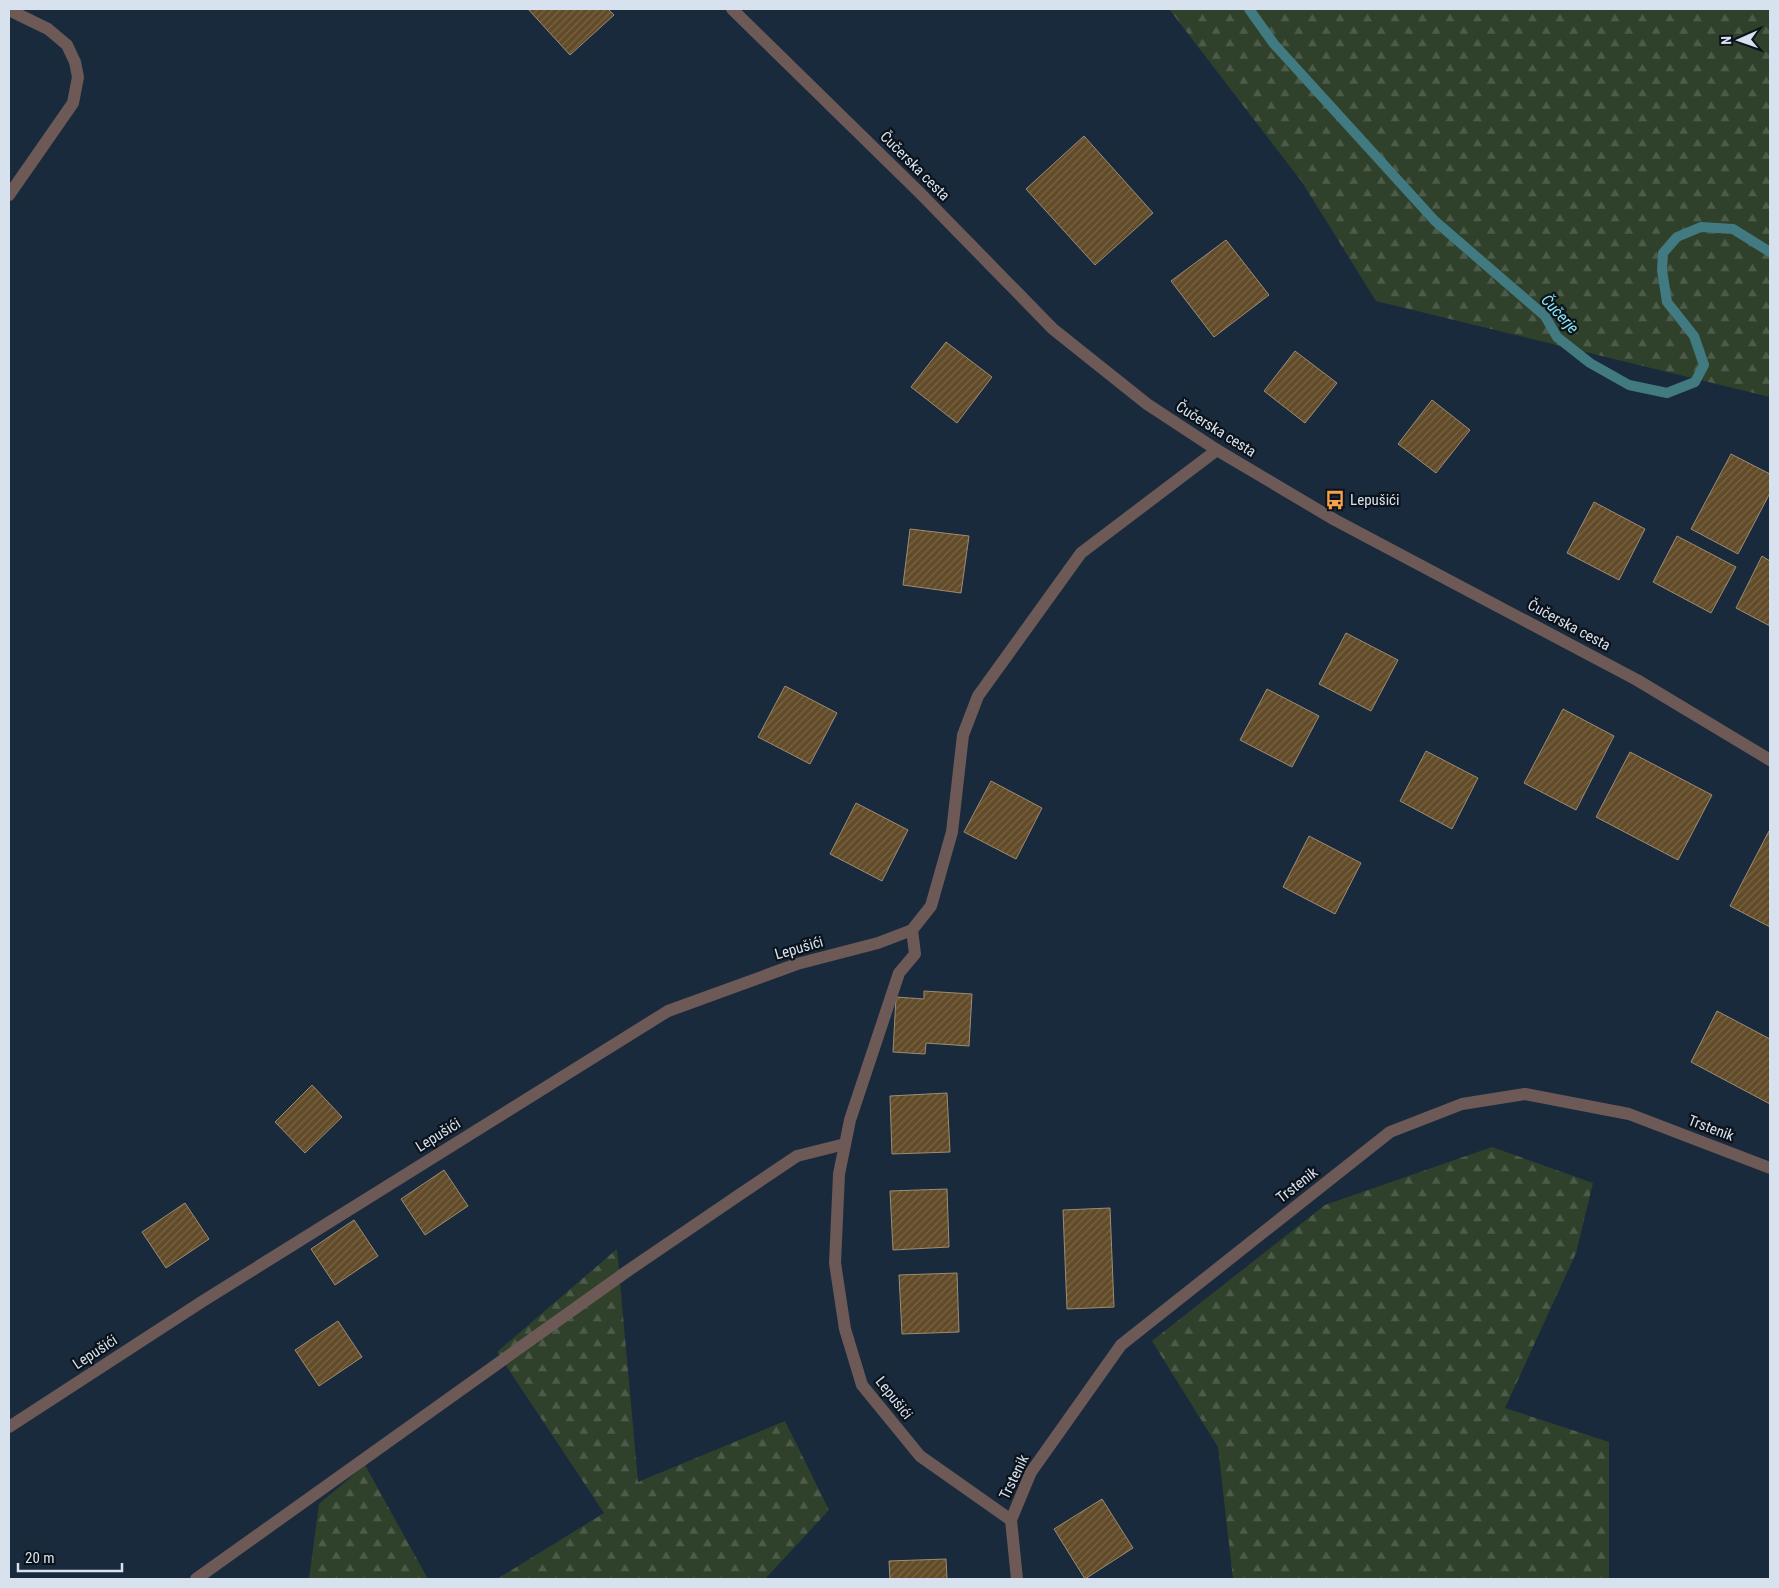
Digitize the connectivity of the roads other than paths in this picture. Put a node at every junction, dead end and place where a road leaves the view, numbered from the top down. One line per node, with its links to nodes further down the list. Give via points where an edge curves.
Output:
1 (732, 9): 4 (street, Čučerska cesta, via 920,193 1053,330 1147,404)
2 (9, 10): 3 (street, via 48,30 67,45 78,77 73,103)
3 (9, 195)
4 (1217, 450): 5 (street, Čučerska cesta, via 1336,520 1637,680); 6 (street, via 1081,554 978,696 963,735 952,832 934,897)
5 (1770, 760)
6 (912, 930): 7 (street, Lepušići, via 915,954 899,973 853,1110); 9 (street, Lepušići, via 878,943 797,964 668,1011 203,1301)
7 (845, 1144): 10 (street, Lepušići, via 838,1174 835,1263 844,1330 862,1385 920,1456); 11 (street, via 797,1156 626,1272)
8 (1770, 1168): 10 (street, Trstenik, via 1629,1114 1525,1094 1462,1104 1390,1132 1121,1345 1031,1472)
9 (9, 1427)
10 (1011, 1520): 12 (street, Trstenik)
11 (196, 1579)
12 (1017, 1579)

